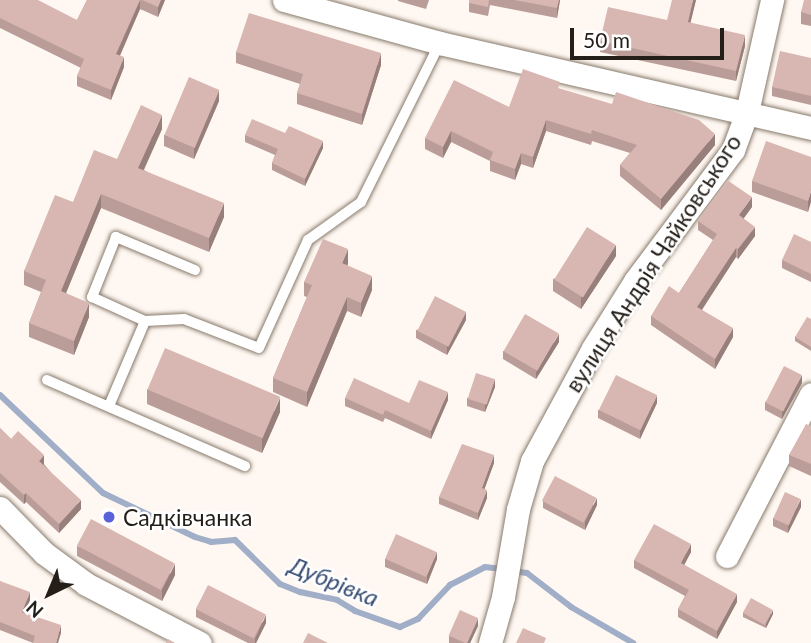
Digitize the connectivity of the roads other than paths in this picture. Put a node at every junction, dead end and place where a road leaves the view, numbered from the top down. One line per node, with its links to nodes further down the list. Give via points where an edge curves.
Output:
1 (284, 0): 3 (street)
2 (772, 0): 4 (street, вулиця Андрія Чайковського)
3 (440, 43): 4 (street); 7 (lane, via 361,202 307,240 259,348 184,319)
4 (747, 112): 5 (street); 15 (street, вулиця Андрія Чайковського, via 733,150 635,281 532,461)
5 (811, 128)
6 (195, 270): 7 (lane, via 116,237 92,297)
7 (145, 321): 10 (lane)
8 (47, 380): 10 (lane)
9 (811, 394): 13 (street)
10 (108, 406): 11 (lane)
11 (245, 466)
12 (0, 508): 14 (street, via 44,553 86,584)
13 (727, 556)
14 (200, 643)
15 (490, 643)

